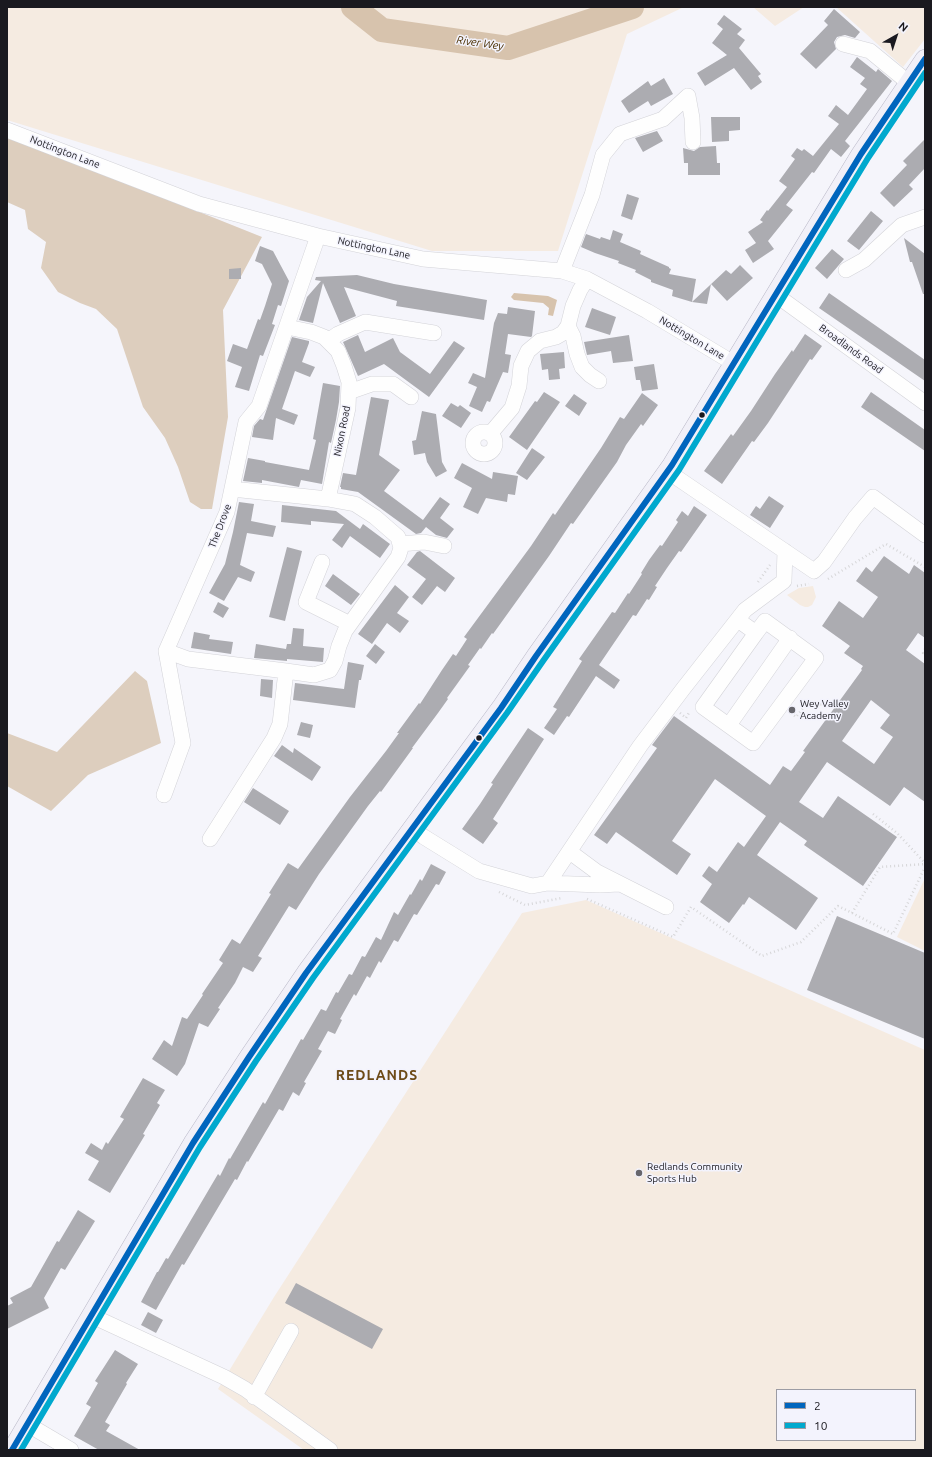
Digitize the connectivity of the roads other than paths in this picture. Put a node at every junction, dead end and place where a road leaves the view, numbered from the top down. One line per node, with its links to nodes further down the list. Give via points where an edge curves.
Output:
1 (843, 44): 3 (street, via 870,51)
2 (925, 59): 3 (main road)
3 (909, 83): 11 (main road, via 860,154)
4 (7, 130): 7 (street, Nottington Lane, via 199,204)
5 (693, 142): 9 (street, via 688,96 664,119 620,134 603,155 592,195)
6 (925, 216): 8 (street, via 902,225 864,260)
7 (318, 236): 9 (street, Nottington Lane, via 423,259); 13 (street, The Drove)
8 (846, 270)
9 (562, 271): 10 (street, Nottington Lane)
10 (587, 279): 12 (street, via 573,306); 16 (street, Nottington Lane, via 647,311)
11 (776, 295): 16 (main road); 20 (street, Broadlands Road)
12 (568, 326): 17 (street, via 582,367); 21 (street, via 564,333 540,341 528,352 521,366 520,386 512,408)
13 (286, 327): 15 (street, Nixon Road, via 311,332); 23 (street, The Drove, via 259,406 246,422)
14 (434, 334): 15 (street, via 365,322)
15 (328, 341): 18 (street, Nixon Road, via 338,351 349,382)
16 (735, 364): 22 (main road)
17 (599, 381)
18 (349, 392): 19 (street, via 372,384 393,384); 24 (street, Nixon Road, via 348,408)
19 (411, 396)
20 (925, 403)
21 (490, 434)
22 (667, 471): 28 (street); 38 (main road, via 501,708)
23 (232, 489): 24 (street); 34 (street, The Drove, via 228,512)
24 (328, 499): 26 (street, via 355,504 398,537)
25 (925, 535): 28 (street, via 873,497 824,562 814,570)
26 (400, 544): 27 (street, via 424,542); 31 (street, via 398,557)
27 (444, 546)
28 (785, 551): 30 (street, via 784,581 746,610)
29 (322, 562): 31 (street, via 306,602)
30 (738, 620): 32 (street); 40 (street, via 640,746)
31 (350, 624): 35 (street, via 330,670 314,675)
32 (756, 633): 33 (street, via 765,621); 36 (street, via 703,707)
33 (790, 638): 36 (street); 36 (street, via 816,658 753,743)
34 (166, 651): 35 (street, via 188,659); 37 (street, via 183,743)
35 (286, 672): 39 (street, via 280,724 274,738)
36 (729, 726)
37 (164, 795)
38 (413, 828): 41 (street, via 479,871 532,886); 44 (main road, via 306,973 248,1057 193,1143)
39 (210, 839)
40 (570, 852): 41 (street); 42 (street, via 597,872)
41 (548, 883): 42 (street)
42 (620, 884): 43 (street)
43 (666, 907)
44 (92, 1316): 46 (street, via 224,1377); 47 (main road)
45 (291, 1332): 46 (street)
46 (254, 1397): 50 (street)
47 (27, 1424): 48 (main road); 49 (street)
48 (12, 1450)
49 (71, 1450)
50 (330, 1450)

